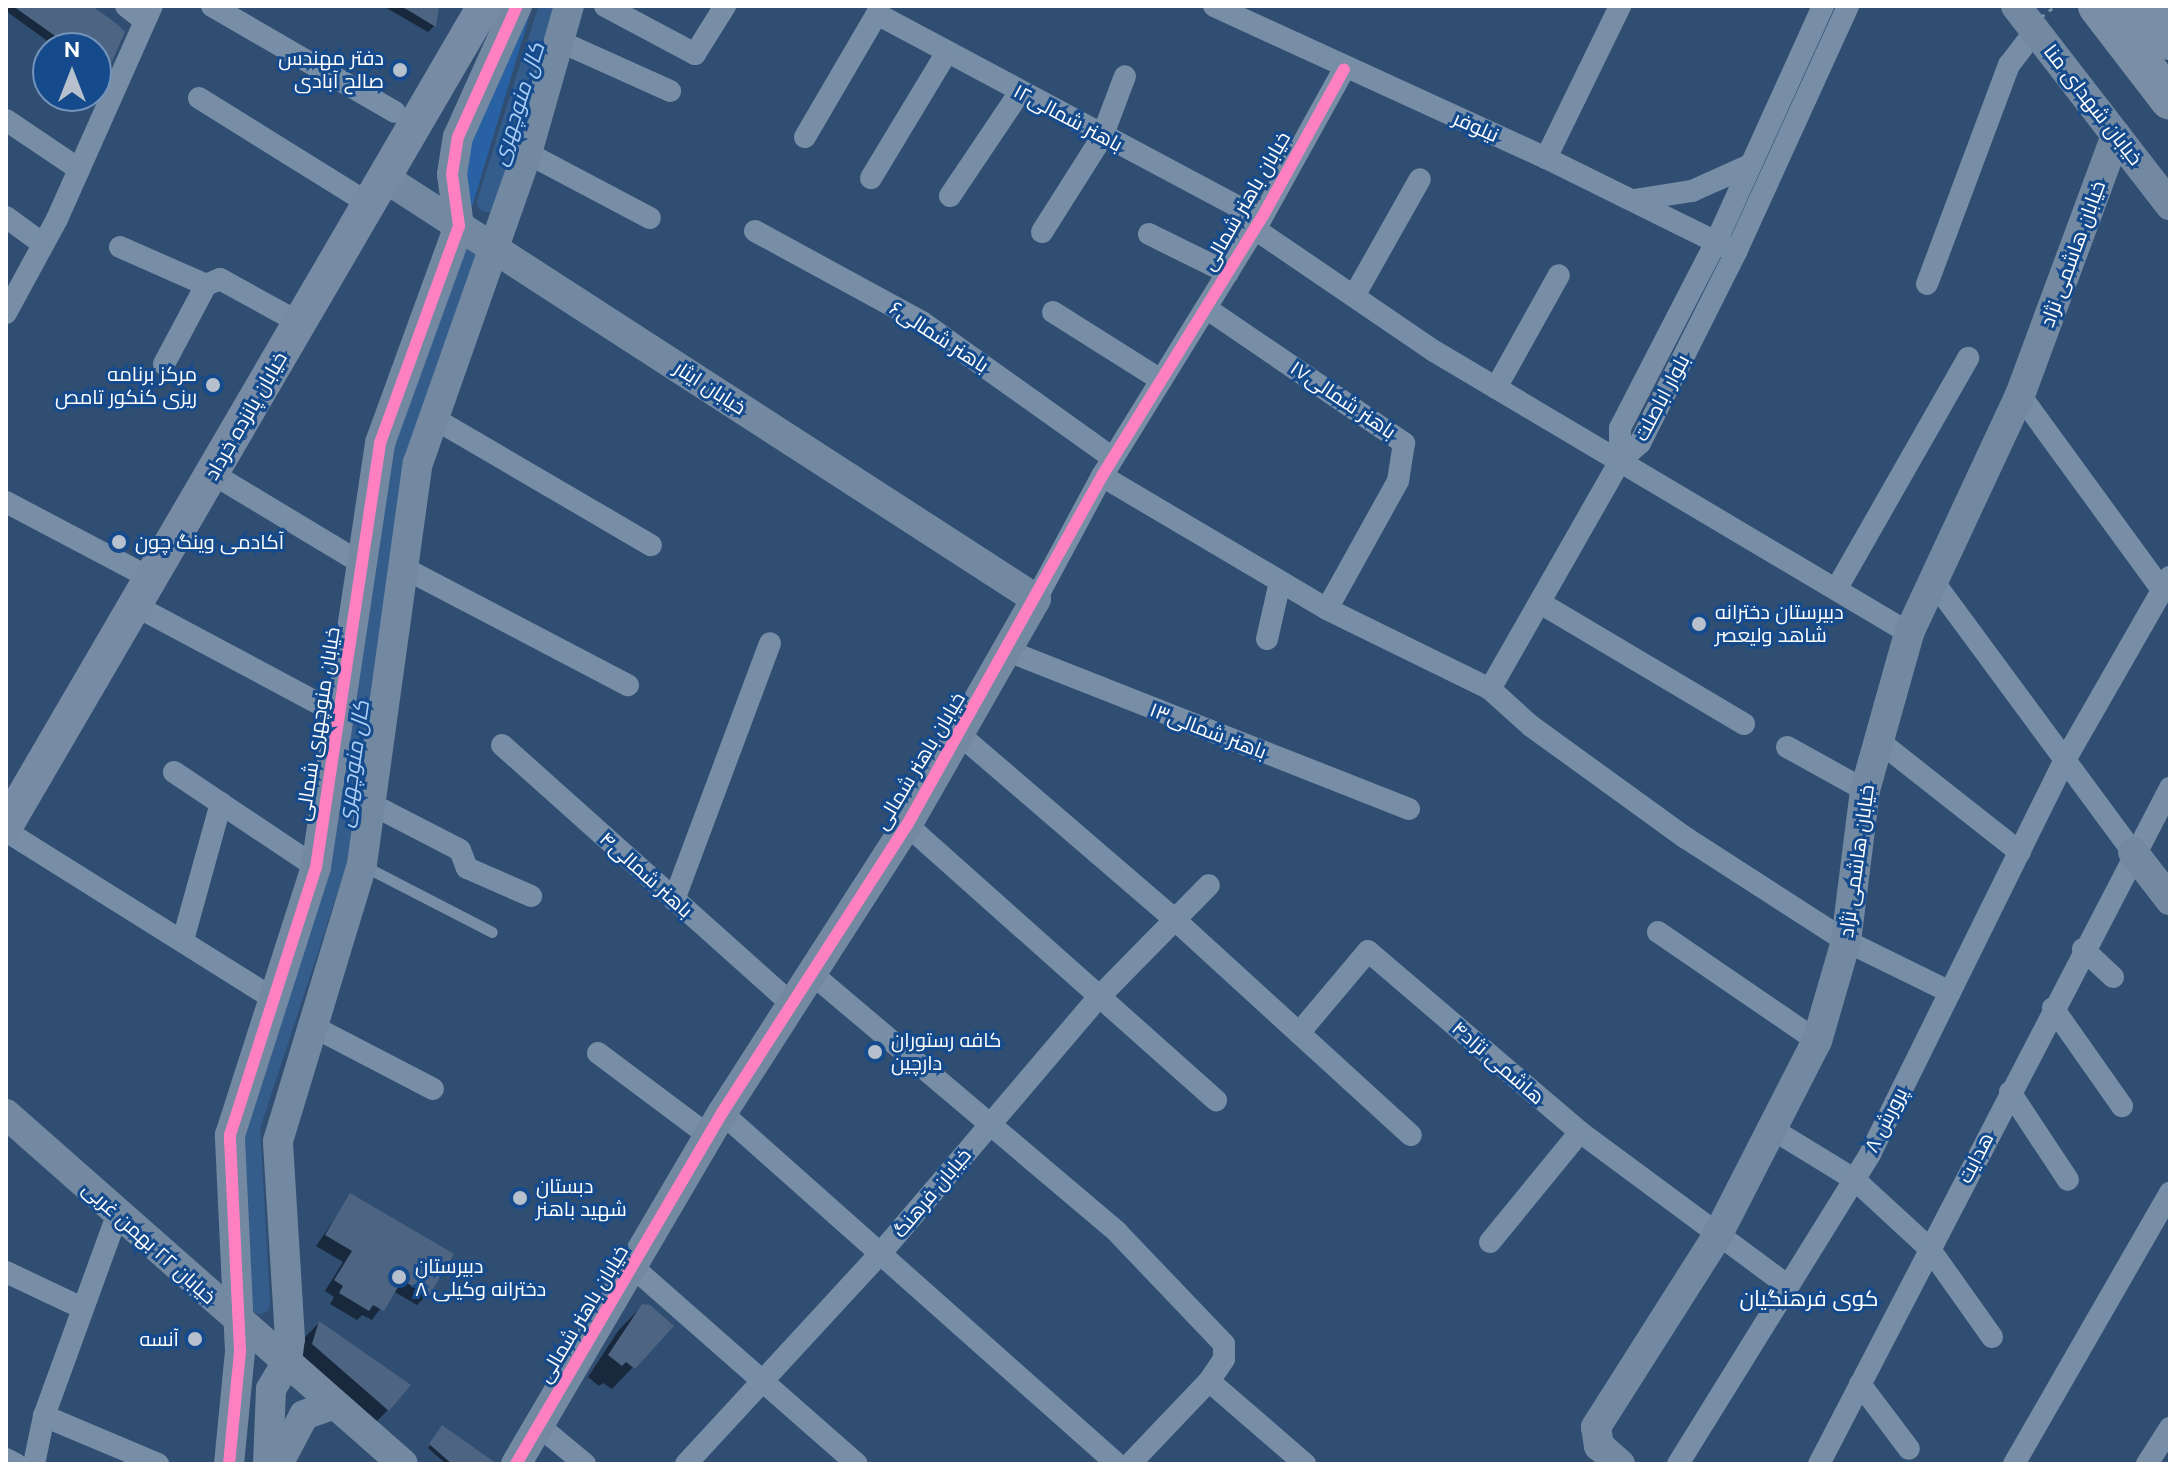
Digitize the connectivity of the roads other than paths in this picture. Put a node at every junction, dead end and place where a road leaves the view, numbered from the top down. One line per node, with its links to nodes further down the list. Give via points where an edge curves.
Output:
1 (126, 6): 14 (street)
2 (212, 6): 25 (street)
3 (484, 6): 36 (main road, خیابان پانزده خرداد)
4 (517, 6): 43 (street, خیابان منوچهری شمالی, via 458,137 452,174)
5 (569, 6): 17 (street)
6 (605, 6): 7 (street, via 695,54)
7 (725, 6)
8 (1620, 6): 31 (street)
9 (1823, 6): 32 (street, بلوار اباصلت)
10 (1848, 6): 50 (street, بلوار اباصلت)
11 (2098, 6): 24 (highway)
12 (2144, 6): 16 (highway)
13 (1228, 9): 19 (street, نیلوفر)
14 (149, 14): 33 (street)
15 (2031, 18): 27 (street, خیابان شهدای منا); 53 (street)
16 (2170, 40)
17 (559, 41): 21 (street); 30 (street)
18 (947, 52): 22 (street, باهنر شمالی۱۲); 28 (street, باهنر شمالی۱۲, via 877,14); 34 (street)
19 (1344, 69): 31 (street, نیلوفر); 42 (street, خیابان باهنر شمالی)
20 (1125, 76): 29 (street)
21 (670, 91)
22 (1020, 92): 29 (street, باهنر شمالی۱۲); 37 (street)
23 (199, 98): 36 (street)
24 (2170, 100)
25 (395, 112)
26 (6, 120): 33 (street)
27 (2116, 135): 39 (street, خیابان شهدای منا); 64 (street, خیابان هاشمی نژاد)
28 (805, 137)
29 (1102, 137): 42 (street, باهنر شمالی۱۲); 45 (street)
30 (527, 153): 41 (street); 49 (street)
31 (1546, 158): 38 (street, نیلوفر)
32 (1750, 165): 38 (street, via 1692,191); 50 (street, بلوار اباصلت)
33 (79, 169): 47 (street)
34 (871, 178)
35 (1420, 179): 55 (street)
36 (377, 191): 43 (street, خیابان ایثار); 59 (main road, خیابان پانزده خرداد)
37 (950, 196)
38 (1632, 200): 50 (street, نیلوفر)
39 (2170, 205)
40 (6, 217): 47 (street)
41 (650, 218)
42 (1258, 224): 51 (street, خیابان باهنر شمالی); 55 (street, باهنر شمالی۱۲)
43 (459, 226): 49 (street, خیابان ایثار); 71 (street, خیابان منوچهری شمالی, via 380,443)
44 (755, 231): 67 (street, باهنر شمالی۶, via 922,322)
45 (1042, 232)
46 (1149, 234): 51 (street)
47 (43, 244): 58 (street)
48 (120, 247): 54 (street)
49 (492, 247): 65 (street); 78 (street, خیابان ایثار)
50 (1726, 247): 66 (street, بلوار اباصلت, via 1640,443)
51 (1228, 273): 56 (street, خیابان باهنر شمالی)
52 (1559, 275): 63 (street)
53 (1927, 284)
54 (206, 285): 59 (street, via 220,279); 61 (street)
55 (1354, 296): 63 (street, باهنر شمالی۱۲)
56 (1206, 308): 62 (street, خیابان باهنر شمالی); 80 (street, باهنر شمالی۱۷, via 1404,443 1398,481)
57 (1053, 312): 62 (street)
58 (6, 313)
59 (300, 323): 68 (main road, خیابان پانزده خرداد)
60 (1968, 358): 76 (street)
61 (164, 364)
62 (1161, 380): 67 (street, خیابان باهنر شمالی)
63 (1496, 388): 66 (street, باهنر شمالی۱۲)
64 (2020, 395): 73 (street, خیابان هاشمی نژاد); 75 (street)
65 (435, 419): 70 (street); 72 (street, via 418,463)
66 (1620, 461): 76 (street, باهنر شمالی۱۲); 79 (street, بلوار اباصلت)
67 (1107, 467): 74 (street, باهنر شمالی۶); 78 (street, خیابان باهنر شمالی)
68 (213, 474): 71 (street); 77 (main road, خیابان پانزده خرداد)
69 (6, 502): 77 (street)
70 (651, 545)
71 (361, 563): 87 (street, خیابان منوچهری شمالی)
72 (402, 567): 85 (street); 98 (street)
73 (1933, 581): 81 (street, خیابان هاشمی نژاد); 93 (street)
74 (1280, 582): 80 (street, باهنر شمالی۶); 82 (street)
75 (2166, 583): 93 (street, پرورش ۸)
76 (1837, 588): 81 (street, باهنر شمالی۱۲)
77 (144, 592): 87 (street); 101 (main road, خیابان پانزده خرداد)
78 (1036, 599): 84 (street, خیابان باهنر شمالی)
79 (1542, 604): 86 (street, بلوار اباصلت); 88 (street)
80 (1327, 609): 86 (street, باهنر شمالی۶)
81 (1909, 633): 90 (street, خیابان هاشمی نژاد)
82 (1267, 639)
83 (770, 643): 108 (street)
84 (1008, 651): 89 (street, خیابان باهنر شمالی); 99 (street, باهنر شمالی۱۳)
85 (628, 685)
86 (1490, 689): 114 (street, باهنر شمالی۶, via 1531,726 1686,838)
87 (342, 716): 105 (street, خیابان منوچهری شمالی)
88 (1744, 724)
89 (959, 734): 100 (street, خیابان باهنر شمالی); 110 (street)
90 (1880, 742): 96 (street, خیابان هاشمی نژاد); 102 (street)
91 (502, 745): 108 (street, باهنر شمالی۴)
92 (1787, 747): 96 (street)
93 (2065, 760): 102 (street, پرورش ۸); 103 (street)
94 (174, 772): 97 (street)
95 (2170, 788): 103 (street, هدایت)
96 (1865, 790): 114 (street, خیابان هاشمی نژاد)
97 (221, 803): 105 (street); 113 (street)
98 (371, 804): 104 (street); 107 (street, via 460,850 467,868)
99 (1409, 809)
100 (907, 825): 116 (street, خیابان باهنر شمالی); 120 (street)
101 (6, 828): 113 (street)
102 (2020, 852): 118 (street, پرورش ۸)
103 (2133, 852): 109 (street); 115 (street, هدایت)
104 (362, 864): 111 (lane); 123 (street)
105 (316, 867): 119 (street, خیابان منوچهری شمالی)
106 (1209, 885): 110 (street, خیابان فرهنگ)
107 (531, 896)
108 (674, 900): 121 (street, باهنر شمالی۴)
109 (2170, 900)
110 (1173, 918): 120 (street, خیابان فرهنگ); 124 (street)
111 (492, 932)
112 (1658, 932): 125 (street)
113 (183, 940): 119 (street)
114 (1846, 941): 118 (street, باهنر شمالی۶); 125 (street, خیابان هاشمی نژاد)
115 (2083, 949): 117 (street); 122 (street, هدایت)
116 (811, 973): 121 (street, خیابان باهنر شمالی); 132 (street)
117 (2113, 977)
118 (1950, 992): 137 (street, پرورش ۸)
119 (272, 998): 149 (street, خیابان منوچهری شمالی, via 230,1135)
120 (1098, 998): 129 (street); 132 (street, خیابان فرهنگ)
121 (791, 1003): 133 (street, خیابان باهنر شمالی)
122 (2053, 1008): 128 (street, هدایت); 130 (street)
123 (314, 1027): 127 (street); 151 (street, via 278,1141)
124 (1299, 1033): 135 (street, هاشمی نژاد۴, via 1368,951); 136 (street)
125 (1817, 1041): 134 (street, خیابان هاشمی نژاد)
126 (598, 1053): 133 (street)
127 (433, 1089)
128 (2010, 1092): 138 (street); 143 (street, هدایت)
129 (1216, 1100)
130 (2122, 1106)
131 (6, 1114): 140 (street, خیابان ۲۲ بهمن غربی)
132 (992, 1123): 144 (street, خیابان فرهنگ); 152 (street, via 1117,1232 1224,1344 1224,1359)
133 (716, 1124): 144 (street); 145 (street, خیابان باهنر شمالی)
134 (1772, 1129): 137 (street); 141 (street, خیابان هاشمی نژاد)
135 (1580, 1132): 141 (street, هاشمی نژاد۴); 142 (street)
136 (1411, 1135)
137 (1854, 1179): 143 (street); 147 (street, پرورش ۸)
138 (2068, 1180)
139 (2170, 1193): 178 (street)
140 (117, 1215): 148 (street); 149 (street, خیابان ۲۲ بهمن غربی)
141 (1717, 1236): 147 (street, هاشمی نژاد۴); 175 (street, خیابان هاشمی نژاد, via 1596,1427 1599,1446)
142 (1490, 1242)
143 (1929, 1248): 150 (street); 154 (street, هدایت)
144 (880, 1254): 153 (street, خیابان فرهنگ); 172 (street)
145 (635, 1269): 153 (street); 157 (street, خیابان باهنر شمالی)
146 (6, 1272): 148 (street)
147 (1787, 1285): 176 (street, پرورش ۸)
148 (82, 1308): 156 (street)
149 (239, 1323): 151 (street, خیابان ۲۲ بهمن غربی); 164 (street, خیابان منوچهری شمالی)
150 (1992, 1337)
151 (287, 1362): 155 (street, خیابان ۲۲ بهمن غربی); 165 (street, via 271,1389)
152 (1209, 1381): 173 (street); 174 (street)
153 (764, 1383): 170 (street, خیابان فرهنگ); 171 (street)
154 (1860, 1384): 159 (street); 177 (street, هدایت)
155 (334, 1404): 166 (street, via 304,1415); 167 (street, خیابان ۲۲ بهمن غربی)
156 (44, 1416): 162 (street); 163 (street)
157 (538, 1425): 168 (street, خیابان باهنر شمالی); 169 (street)
158 (2170, 1428): 179 (street)
159 (1909, 1449)
160 (6, 1459): 161 (street)
161 (16, 1464)
162 (34, 1464)
163 (158, 1464)
164 (229, 1464)
165 (268, 1464)
166 (278, 1464)
167 (403, 1464)
168 (516, 1464)
169 (585, 1464)
170 (686, 1464)
171 (857, 1464)
172 (1117, 1464)
173 (1130, 1464)
174 (1305, 1464)
175 (1620, 1464)
176 (1678, 1464)
177 (1819, 1464)
178 (2014, 1464)
179 (2147, 1464)

